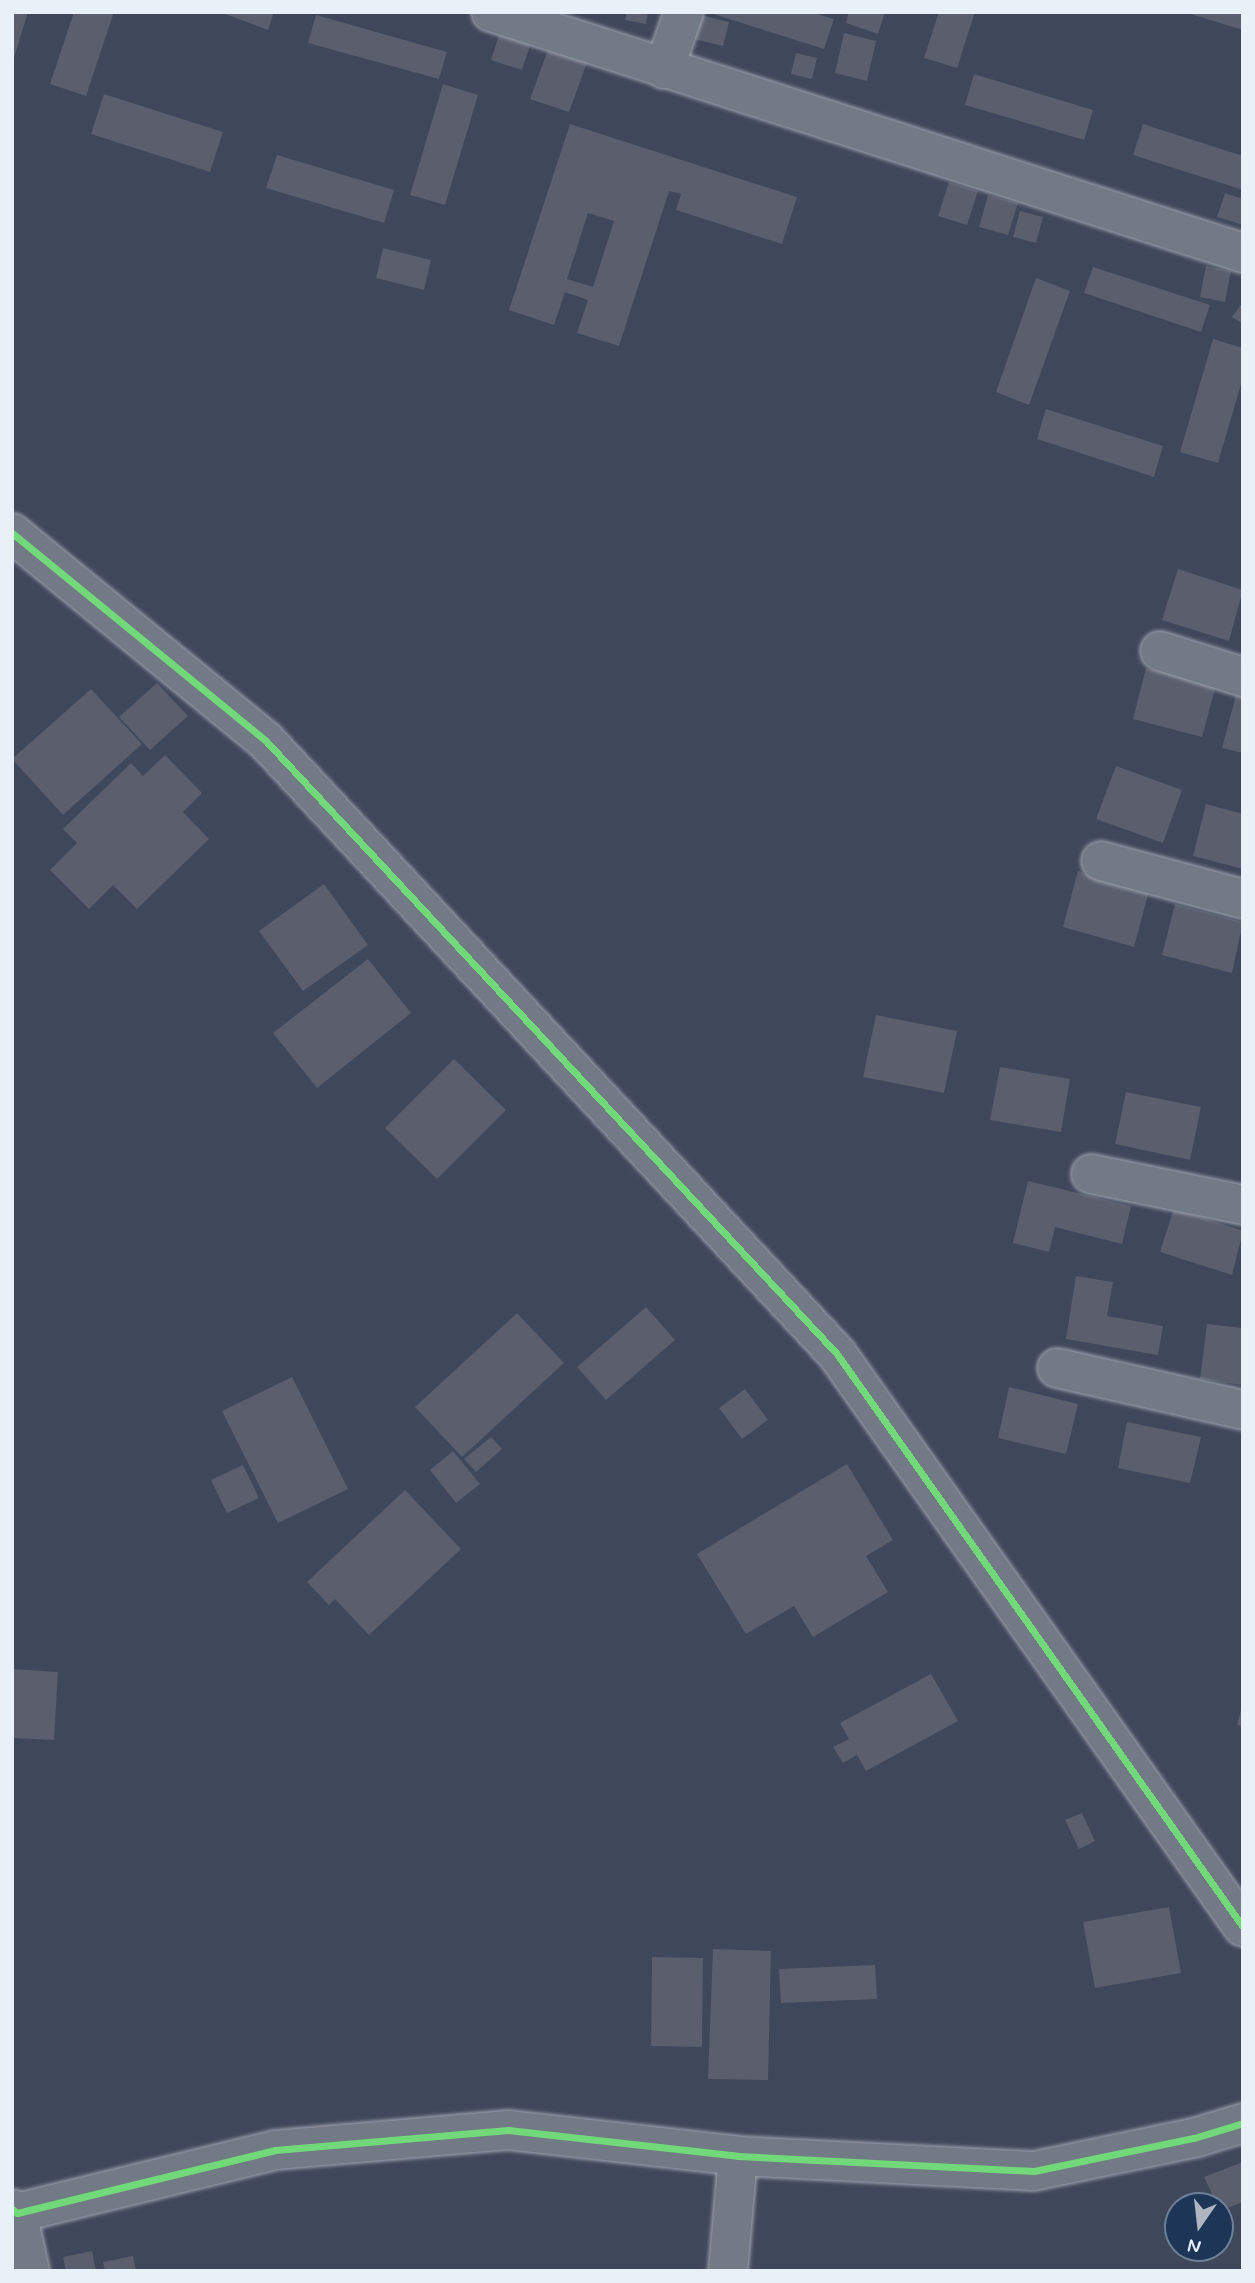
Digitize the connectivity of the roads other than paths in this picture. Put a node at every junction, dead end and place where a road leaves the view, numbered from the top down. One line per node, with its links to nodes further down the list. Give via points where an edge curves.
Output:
1 (491, 12): 3 (street)
2 (684, 12): 3 (street)
3 (664, 69): 4 (street)
4 (1243, 253)
5 (12, 533): 14 (street, via 266,741 836,1354)
6 (1160, 651): 7 (street)
7 (1243, 677)
8 (1101, 861): 9 (street)
9 (1243, 898)
10 (1091, 1174): 11 (street)
11 (1243, 1205)
12 (1057, 1368): 13 (street)
13 (1243, 1410)
14 (1243, 1927)
15 (1243, 2123): 16 (street, via 1194,2138 1034,2171)
16 (738, 2156): 17 (street, via 509,2130 275,2150); 19 (street)
17 (15, 2211): 18 (street)
18 (30, 2271)
19 (727, 2271)

